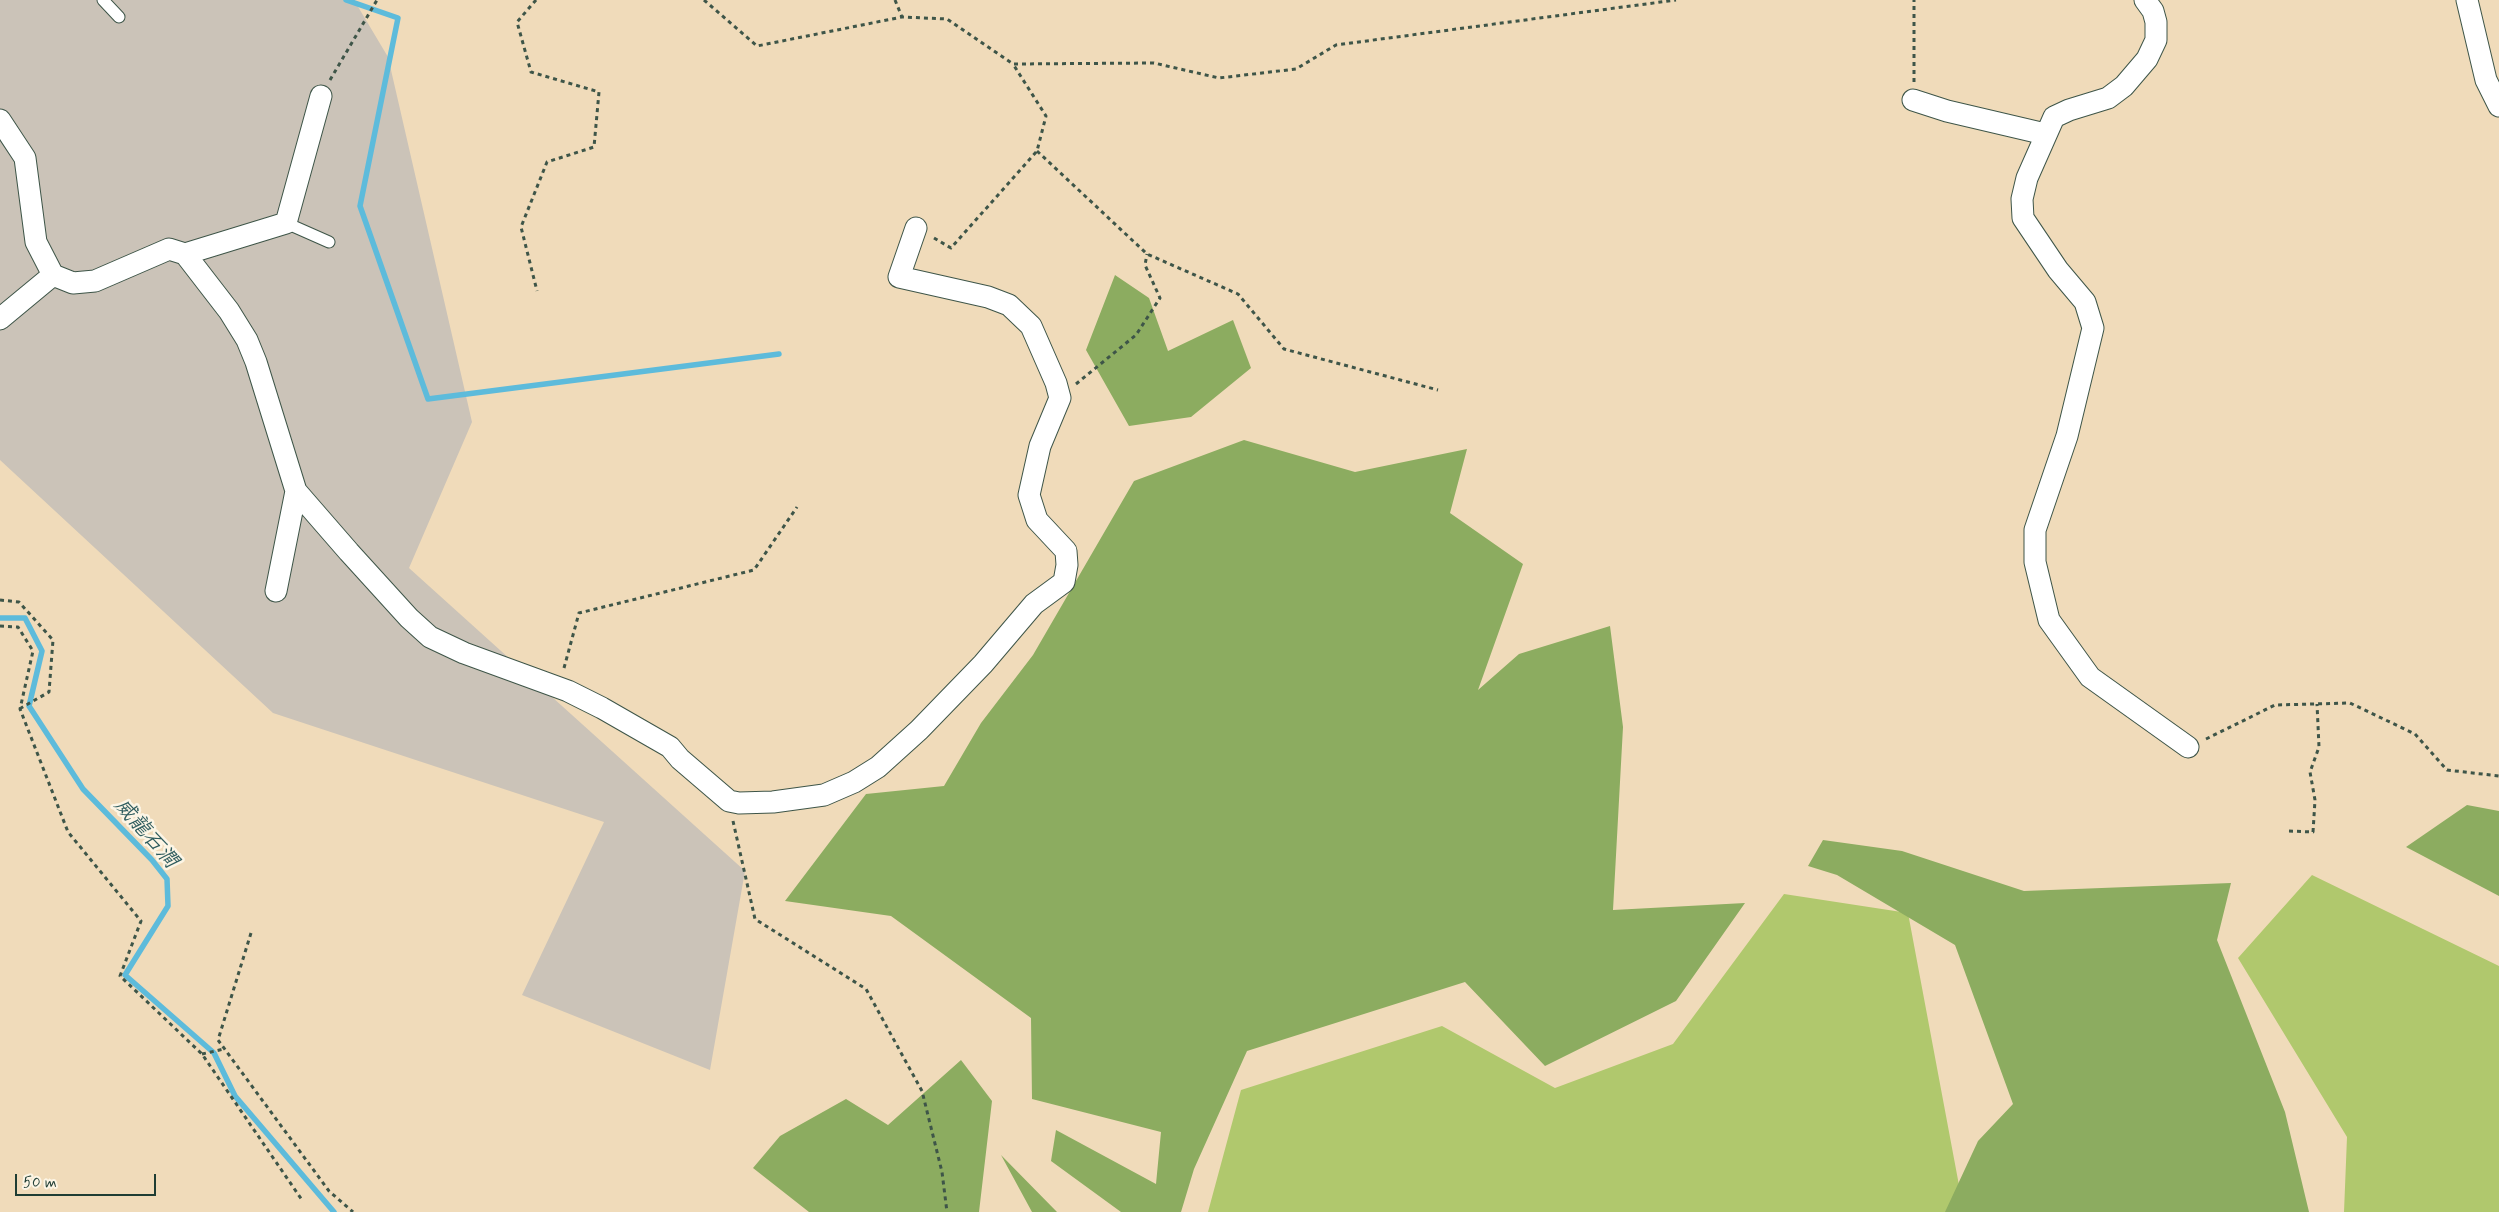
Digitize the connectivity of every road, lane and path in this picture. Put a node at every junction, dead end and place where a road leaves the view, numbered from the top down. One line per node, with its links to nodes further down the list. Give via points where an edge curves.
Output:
1 (103, 0): 10 (lane)
2 (377, 0): 13 (path)
3 (536, 0): 25 (path, via 517,22 531,72 599,92 594,147 547,162 521,227)
4 (704, 0): 11 (path, via 757,46)
5 (895, 0): 11 (path)
6 (1676, 0): 12 (path, via 1336,45 1296,69 1219,78 1154,64)
7 (1914, 0): 14 (path)
8 (2145, 0): 17 (street, via 2156,22 2156,40 2147,59 2124,86 2108,98 2054,117)
9 (2467, 0): 15 (street, via 2486,80)
10 (119, 17)
11 (902, 17): 12 (path, via 947,19)
12 (1012, 64): 18 (path, via 1046,116)
13 (321, 96): 19 (street)
14 (1913, 100): 17 (street)
15 (2499, 106)
16 (0, 120): 24 (street, via 25,158 36,242)
17 (2045, 134): 37 (street, via 2027,178 2022,199 2024,218 2058,270 2085,302 2093,328 2067,436 2035,530 2035,562 2049,620 2090,677)
18 (1038, 151): 20 (path, via 951,248); 23 (path)
19 (286, 223): 21 (lane); 22 (street)
20 (916, 228): 28 (street, via 899,277 988,297 1009,305 1031,326)
21 (329, 242)
22 (184, 254): 24 (street, via 169,249 95,281 73,283); 29 (street, via 229,311 247,340)
23 (1147, 254): 27 (path, via 1238,294 1284,349); 28 (path, via 1145,265 1160,298 1136,335)
24 (54, 275): 26 (street)
25 (537, 291)
26 (0, 319)
27 (1438, 390)
28 (1060, 398): 39 (street, via 1040,446 1029,495 1037,520 1066,551 1068,565 1064,582 1034,604 920,730 878,767 824,795 772,802)
29 (296, 490): 31 (street); 34 (street, via 362,567 430,637 464,653)
30 (796, 507): 34 (path, via 754,570 579,613)
31 (276, 591)
32 (0, 600): 36 (path, via 19,602 53,640 49,692)
33 (0, 626): 36 (path, via 18,627 34,651)
34 (560, 687): 39 (street, via 670,747)
35 (2317, 704): 37 (path, via 2275,705); 38 (path, via 2350,703 2415,734 2447,770); 40 (path, via 2319,747 2310,772 2315,800 2313,832)
36 (20, 709): 43 (path, via 68,832 141,921 120,976)
37 (2188, 748)
38 (2499, 776)
39 (728, 801): 46 (path, via 755,919 866,989 922,1091 942,1172)
40 (2289, 831)
41 (251, 932): 42 (path, via 218,1040)
42 (224, 1049): 43 (path); 45 (path, via 330,1191)
43 (202, 1054): 44 (path)
44 (302, 1200)
45 (353, 1212)
46 (947, 1212)

